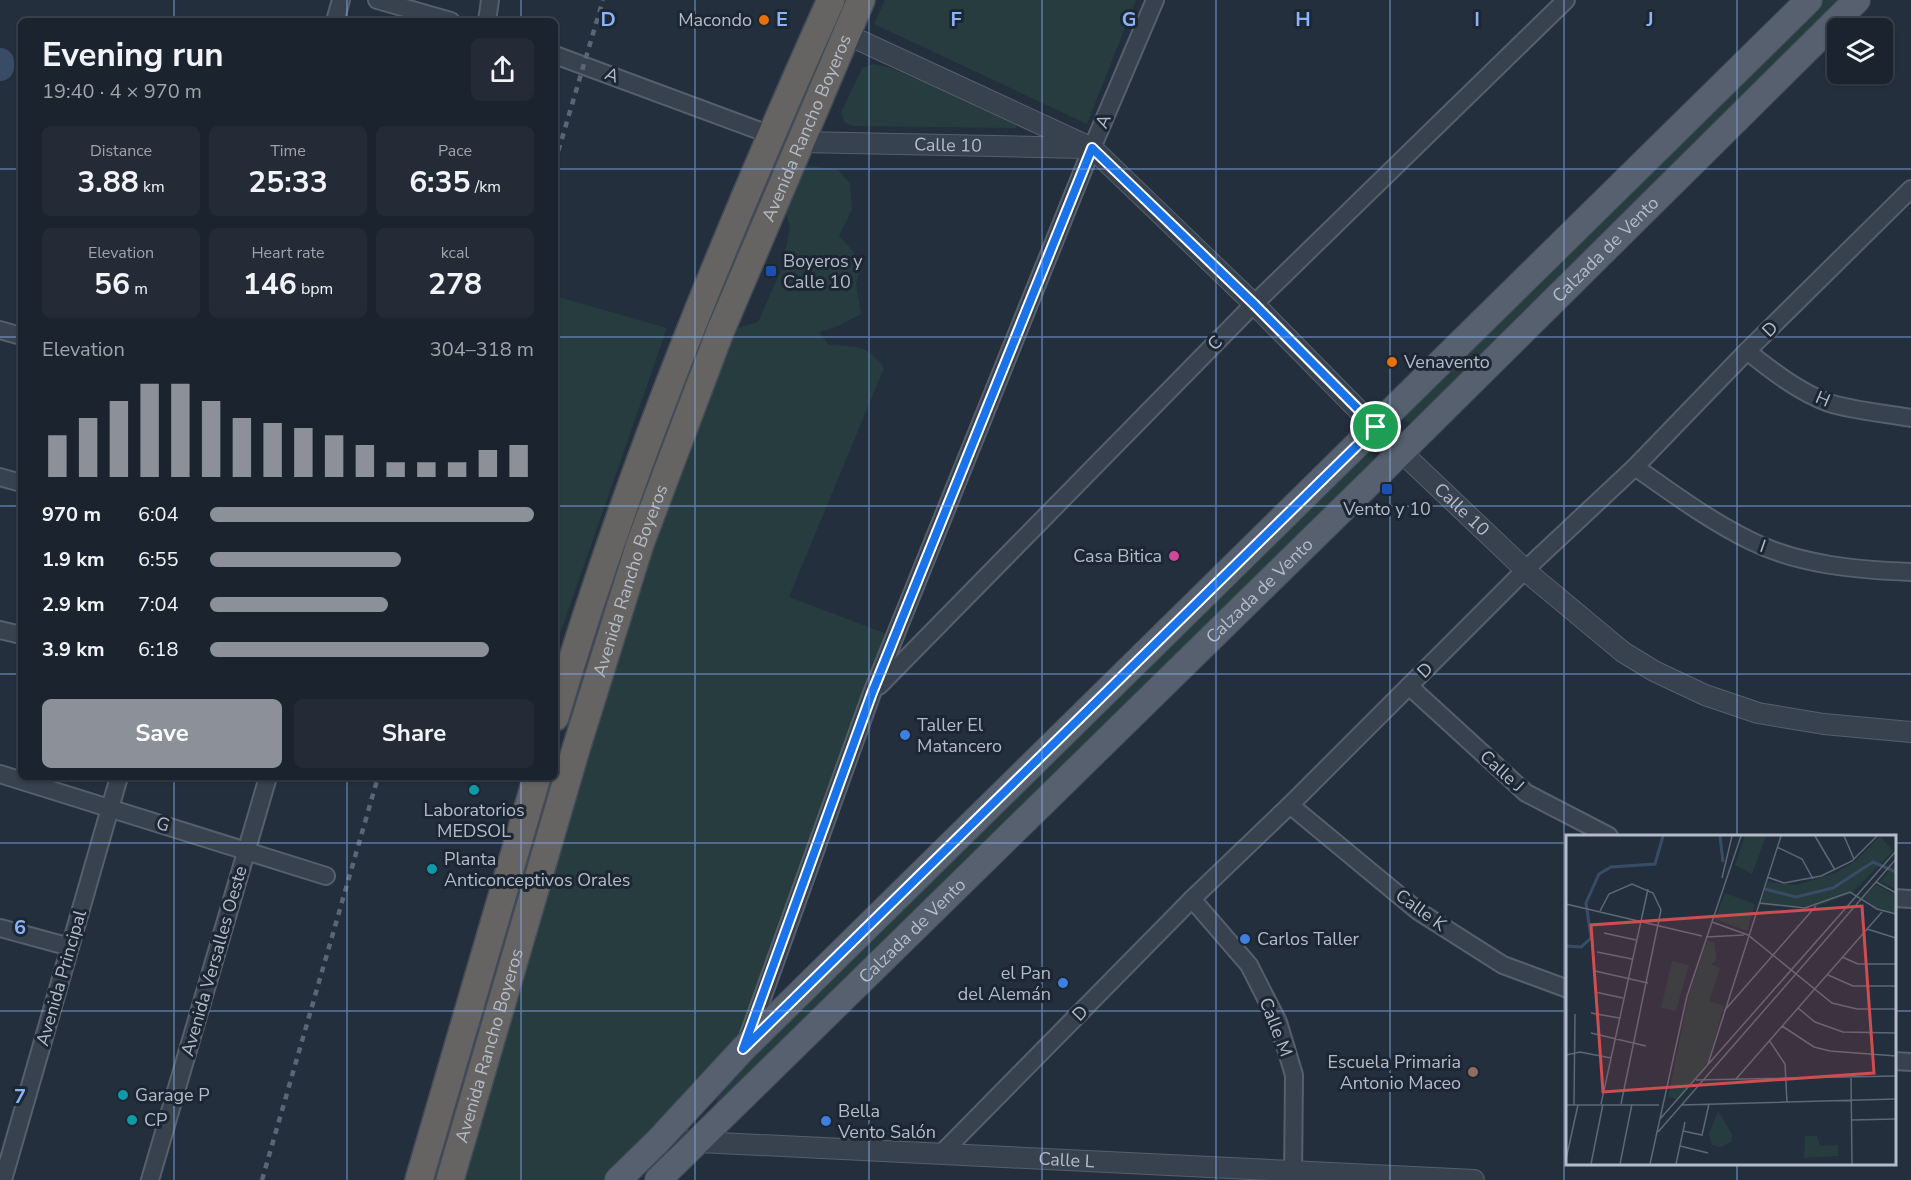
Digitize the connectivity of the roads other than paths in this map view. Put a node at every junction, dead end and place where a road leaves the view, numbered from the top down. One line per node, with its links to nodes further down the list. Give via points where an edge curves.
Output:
1 (341, 0): 10 (street)
2 (377, 0): 11 (street)
3 (490, 0): 12 (street)
4 (831, 0): 15 (highway, Avenida Rancho Boyeros)
5 (861, 0): 13 (highway, Avenida Rancho Boyeros)
6 (1155, 0): 17 (street, A)
7 (1566, 0): 19 (street, C)
8 (1809, 0): 24 (main road, Calzada de Vento)
9 (1857, 0): 25 (main road, Calzada de Vento)
10 (336, 18)
11 (441, 18)
12 (487, 18)
13 (848, 35): 16 (highway, Avenida Rancho Boyeros); 17 (street, Calle 10)
14 (558, 56): 15 (street, A)
15 (771, 135): 35 (highway, Avenida Rancho Boyeros, via 624,506)
16 (802, 142): 17 (street, Calle 10); 67 (highway, Avenida Rancho Boyeros, via 720,332 640,544 572,760)
17 (1092, 148): 19 (street, Calle 10); 34 (street, A)
18 (1911, 189): 22 (street, D)
19 (1254, 304): 24 (street, Calle 10); 34 (street, C)
20 (0, 330): 21 (street)
21 (18, 335)
22 (1747, 351): 23 (street, H, via 1775,373 1828,402); 26 (street, D)
23 (1911, 418)
24 (1376, 427): 25 (street, Calle 10); 54 (main road, Calzada de Vento)
25 (1401, 452): 29 (street, Calle 10); 58 (main road, Calzada de Vento)
26 (1635, 467): 29 (street, D); 30 (street, I, via 1690,506 1752,541 1807,561)
27 (0, 477): 28 (street)
28 (18, 482)
29 (1526, 569): 33 (street, D); 36 (street, Calle 10, via 1623,652 1705,695 1758,713)
30 (1911, 572)
31 (0, 630): 32 (street)
32 (18, 634)
33 (1409, 686): 43 (street, D); 45 (street, Calle J, via 1526,793)
34 (872, 693): 54 (street, A)
35 (558, 707)
36 (1911, 732)
37 (0, 774): 38 (street, G)
38 (18, 779)
39 (20, 780): 44 (street, G)
40 (118, 780): 44 (street, Avenida Principal)
41 (267, 780): 46 (street, Avenida Versalles Oeste)
42 (536, 780): 66 (highway, Avenida Rancho Boyeros)
43 (1290, 805): 49 (street, D); 53 (street, Calle K, via 1418,911 1503,964)
44 (110, 807): 46 (street, G); 52 (street, Avenida Principal)
45 (1605, 835)
46 (246, 851): 47 (street, G); 65 (street, Avenida Versalles Oeste)
47 (326, 876)
48 (1896, 898): 50 (street)
49 (1192, 899): 61 (street, D); 63 (street, Calle M, via 1249,965 1278,1022 1294,1076)
50 (1911, 899)
51 (0, 928): 52 (street)
52 (70, 947): 64 (street, Avenida Principal)
53 (1566, 988)
54 (743, 1049): 57 (main road, Calzada de Vento)
55 (1896, 1061): 56 (street)
56 (1911, 1062)
57 (699, 1098): 58 (main road, via 699,1118); 59 (main road, Calzada de Vento)
58 (716, 1124): 60 (main road, Calzada de Vento)
59 (659, 1140): 60 (street, Calle L); 62 (main road, Calzada de Vento)
60 (697, 1142): 61 (street, Calle L); 68 (main road, Calzada de Vento)
61 (942, 1154): 63 (street, Calle L)
62 (625, 1174): 68 (main road, via 640,1164 655,1173)
63 (1293, 1175): 69 (street, Calle L)
64 (3, 1180)
65 (150, 1180)
66 (419, 1180)
67 (450, 1180)
68 (656, 1180)
69 (1474, 1180)

